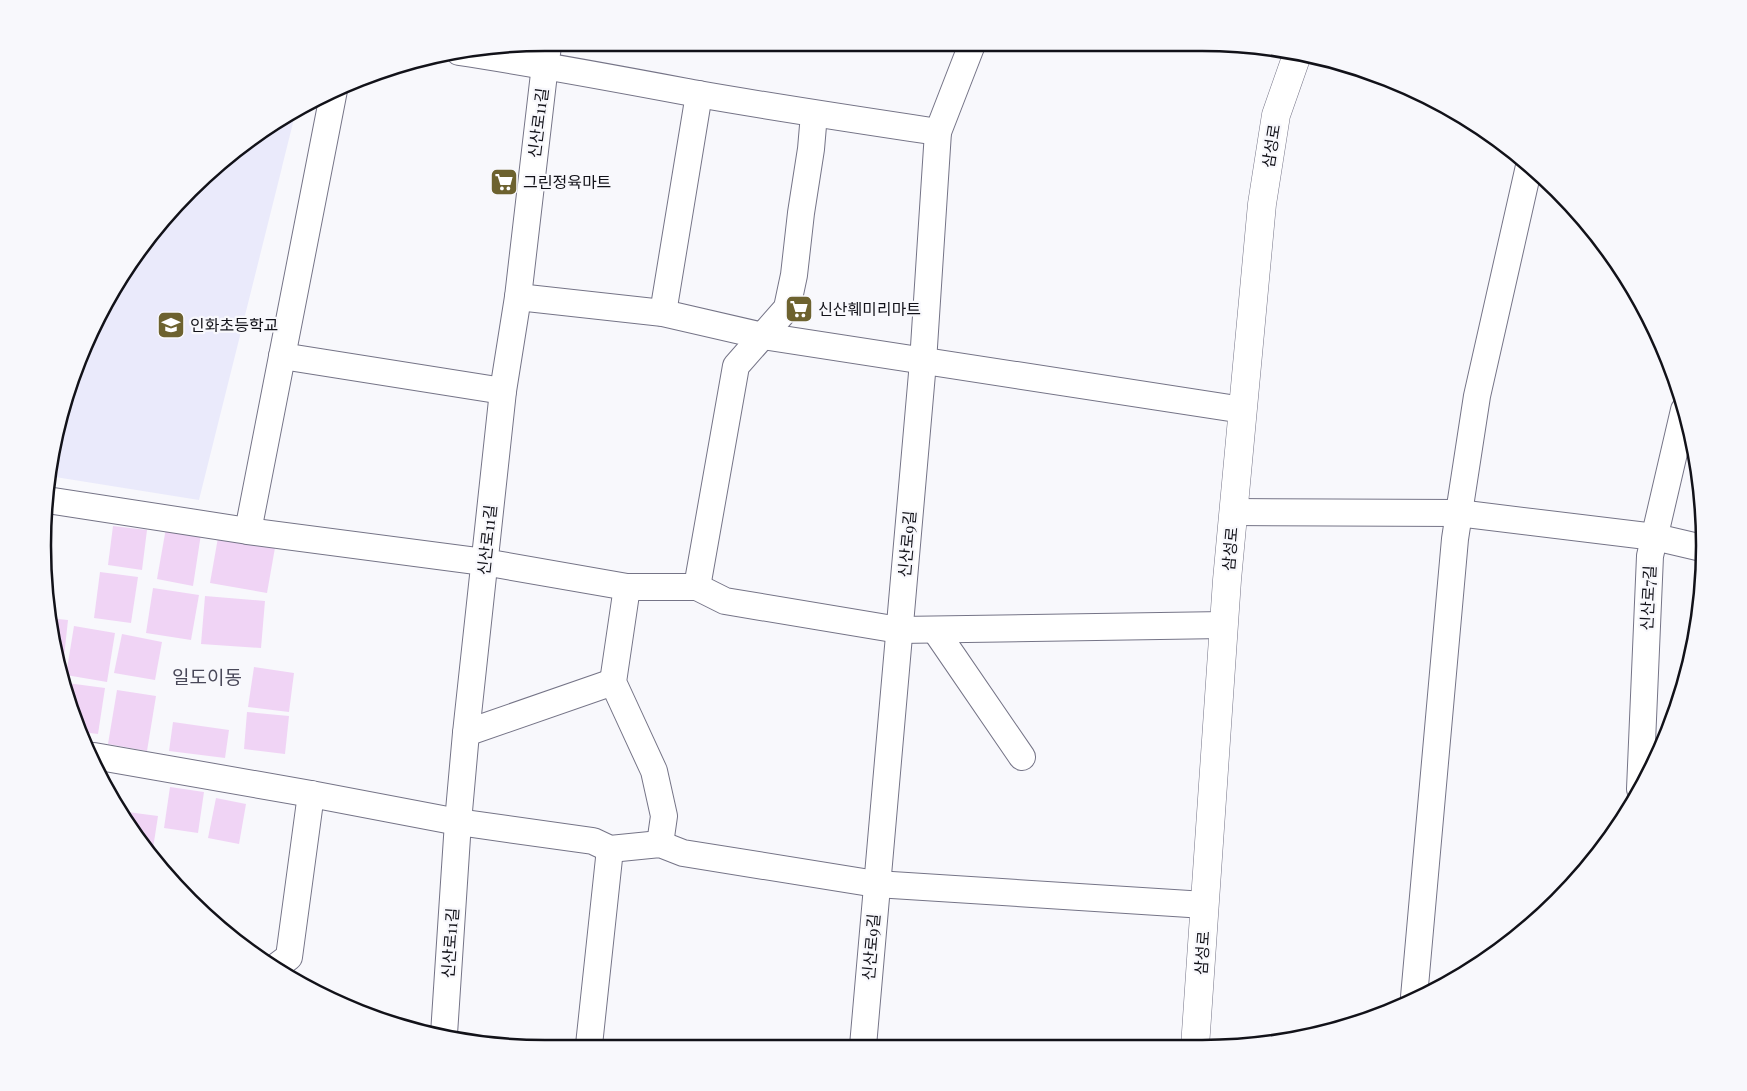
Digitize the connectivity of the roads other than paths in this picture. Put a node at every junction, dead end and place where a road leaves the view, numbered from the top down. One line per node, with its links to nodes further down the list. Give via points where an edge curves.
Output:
1 (968, 51): 8 (street, 신산로9길)
2 (495, 54): 3 (street)
3 (546, 56): 5 (street); 10 (street, 신산로11길)
4 (1294, 60): 16 (street, 삼성로, via 1276,115 1262,204)
5 (699, 94): 7 (street); 11 (street)
6 (332, 100): 13 (street)
7 (814, 114): 8 (street); 12 (street, via 787,308)
8 (938, 132): 14 (street, 신산로9길)
9 (1527, 174): 20 (street, via 1477,396)
10 (518, 297): 11 (street); 15 (street, 신산로11길)
11 (663, 313): 12 (street)
12 (763, 336): 14 (street); 26 (street, via 736,366)
13 (282, 356): 15 (street); 21 (street)
14 (923, 362): 16 (street); 28 (street, 신산로9길)
15 (503, 391): 24 (street, 신산로11길)
16 (1243, 410): 19 (street, 삼성로)
17 (1681, 425): 22 (street, 신산로7길)
18 (53, 501): 21 (street)
19 (1233, 512): 20 (street); 27 (street, 삼성로)
20 (1458, 513): 22 (street); 42 (street)
21 (248, 531): 24 (street)
22 (1655, 537): 23 (street); 34 (street, 신산로7길, via 1650,556)
23 (1696, 547)
24 (484, 562): 25 (street); 31 (street, 신산로11길)
25 (627, 587): 26 (street); 30 (street)
26 (697, 588): 28 (street, via 725,601)
27 (1224, 625): 29 (street); 40 (street, 삼성로)
28 (899, 630): 29 (street); 39 (street, 신산로9길)
29 (935, 630): 33 (street)
30 (613, 682): 31 (street); 37 (street, via 654,771 664,816)
31 (466, 733): 36 (street, 신산로11길)
32 (99, 757): 35 (street)
33 (1022, 757)
34 (1641, 772)
35 (311, 794): 36 (street); 41 (street, via 289,957)
36 (458, 822): 38 (street, via 594,841); 43 (street, 신산로11길)
37 (660, 844): 38 (street); 39 (street, via 683,853)
38 (610, 849): 44 (street)
39 (876, 884): 40 (street); 45 (street, 신산로9길)
40 (1205, 905): 46 (street, 삼성로)
41 (281, 963)
42 (1414, 991)
43 (444, 1029)
44 (590, 1040)
45 (863, 1040)
46 (1195, 1040)

